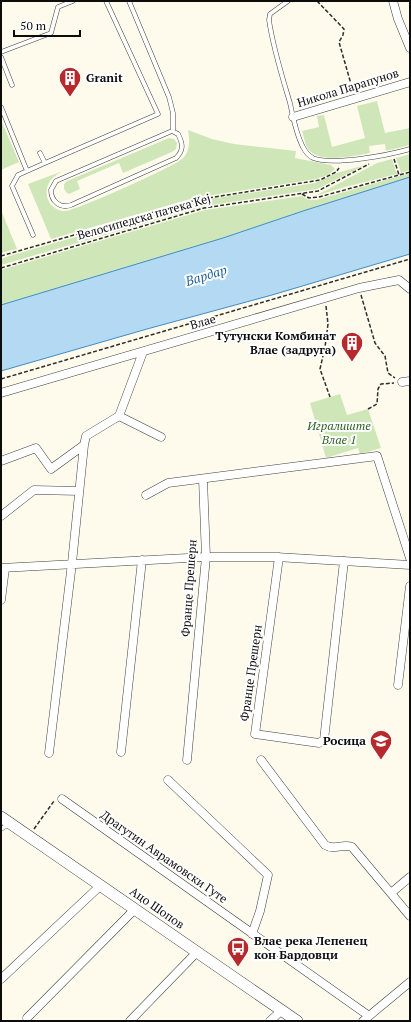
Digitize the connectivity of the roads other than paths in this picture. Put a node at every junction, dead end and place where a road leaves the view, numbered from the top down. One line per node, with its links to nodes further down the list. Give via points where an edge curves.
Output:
1 (73, 1): 7 (lane, via 58,7 51,33)
2 (106, 1): 16 (lane, via 158,114)
3 (129, 1): 13 (lane, via 170,101)
4 (288, 1): 12 (lane, Никола Парапунов, via 270,14 269,20)
5 (393, 1): 6 (street)
6 (410, 48)
7 (1, 52)
8 (1, 57): 10 (lane)
9 (410, 82): 12 (street, Никола Парапунов)
10 (12, 85)
11 (1, 108): 17 (lane)
12 (293, 117): 14 (lane, Никола Парапунов, via 303,148 313,158 336,160 375,157)
13 (173, 131): 13 (lane, via 56,181 51,190 52,198 60,205 71,205 176,158 183,147 178,134)
14 (410, 149)
15 (40, 153): 16 (lane)
16 (45, 163): 17 (lane)
17 (27, 171): 18 (lane, via 18,176 12,186)
18 (33, 234)
19 (410, 289): 20 (street, Влае, via 399,280 359,288)
20 (143, 352): 21 (street, Влае); 22 (street)
21 (1, 394)
22 (119, 416): 23 (street); 24 (street, via 86,436)
23 (161, 437)
24 (84, 445): 25 (street, via 51,469 36,448); 27 (street)
25 (1, 462)
26 (204, 479): 28 (street, via 168,483); 30 (street, Франце Прешерн); 32 (street, via 377,456)
27 (79, 491): 29 (street, via 34,490); 35 (street)
28 (146, 495)
29 (1, 516)
30 (206, 556): 31 (street); 33 (street); 43 (street, Франце Прешерн)
31 (279, 557): 34 (street); 34 (street, Францe Прешерн, via 255,734 319,743 324,740)
32 (410, 558)
33 (142, 560): 35 (street); 41 (street)
34 (344, 561): 36 (street)
35 (72, 563): 37 (street); 42 (street)
36 (410, 565)
37 (3, 568): 39 (street)
38 (410, 586): 40 (street)
39 (1, 600)
40 (398, 685)
41 (121, 752)
42 (48, 753)
43 (187, 760)
44 (261, 760): 51 (street, via 325,845 329,848 352,846)
45 (168, 780): 54 (street, via 268,875)
46 (62, 799): 54 (street, Драгутин Аврамовски Гуте)
47 (1, 817): 48 (street, Ацо Шопов)
48 (6, 826): 50 (street, Ацо Шопов)
49 (410, 877): 51 (street)
50 (102, 885): 52 (street, Ацо Шопов); 56 (street)
51 (391, 893): 53 (street)
52 (135, 909): 55 (street, Ацо Шопов); 59 (street)
53 (410, 916)
54 (252, 934): 60 (street, Драгутин Аврамовски Гуте)
55 (198, 952): 58 (street, Ацо Шопов); 61 (street)
56 (1, 979)
57 (409, 984): 60 (street)
58 (282, 1010): 62 (street); 63 (street, Ацо Шопов)
59 (27, 1018)
60 (366, 1018)
61 (130, 1021)
62 (270, 1021)
63 (297, 1021)

